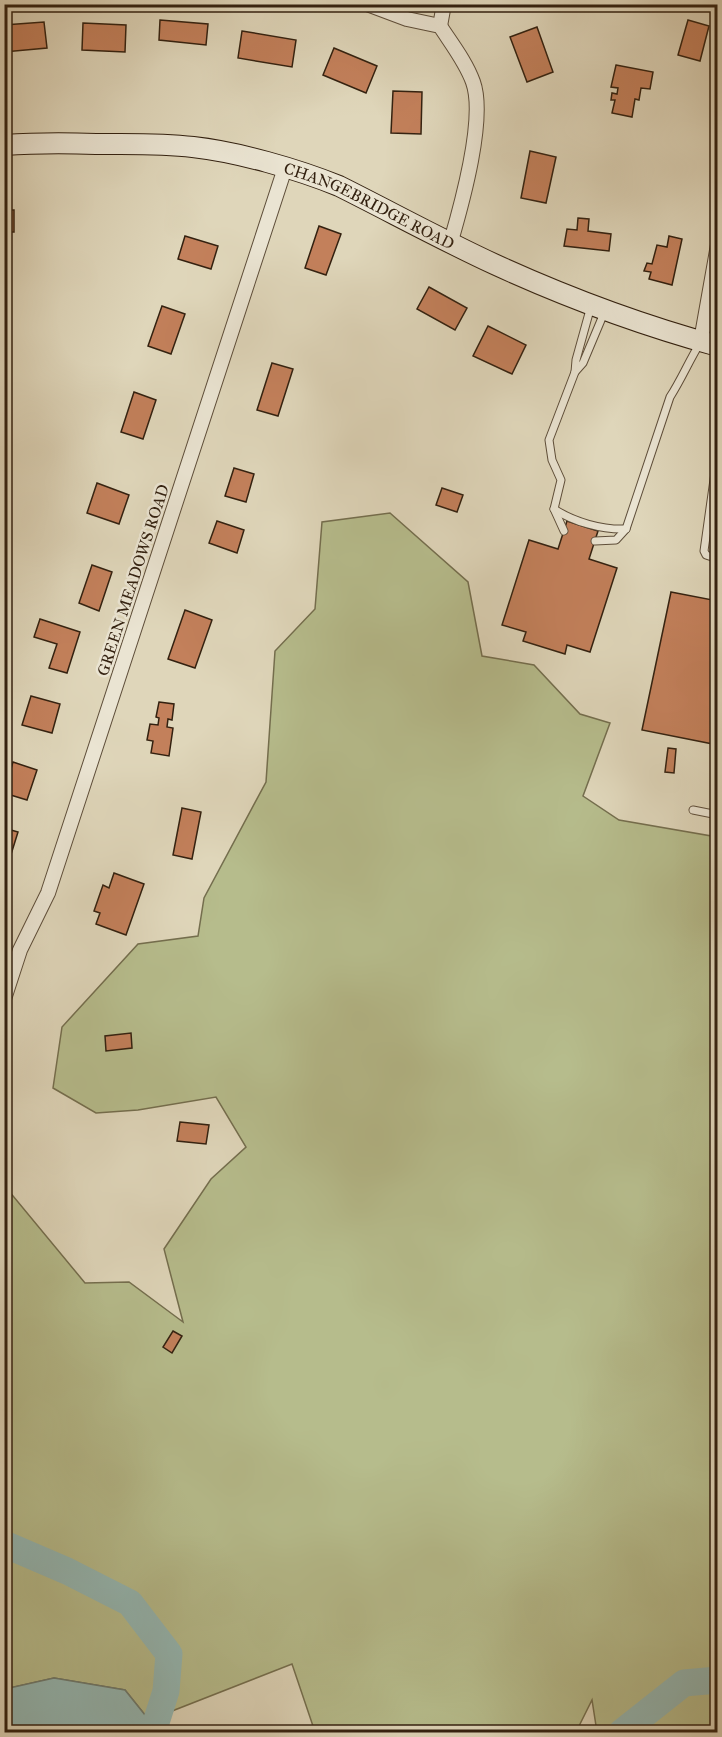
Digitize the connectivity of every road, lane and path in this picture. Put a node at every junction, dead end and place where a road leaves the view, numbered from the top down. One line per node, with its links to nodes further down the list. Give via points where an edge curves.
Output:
1 (367, 4): 3 (street)
2 (444, 4): 3 (street)
3 (440, 26): 6 (street, via 473,81 477,104 463,197)
4 (4, 145): 5 (main road, CHANGEBRIDGE ROAD, via 193,147)
5 (285, 168): 6 (main road, CHANGEBRIDGE ROAD, via 339,186); 19 (street, GREEN MEADOWS ROAD, via 48,893 20,950)
6 (451, 241): 8 (main road, CHANGEBRIDGE ROAD)
7 (717, 244): 9 (street)
8 (598, 307): 9 (main road, CHANGEBRIDGE ROAD); 10 (lane, via 576,360); 10 (lane, via 583,363)
9 (709, 344): 13 (lane, via 686,365 670,397)
10 (575, 372): 12 (lane, via 549,440 561,480)
11 (717, 451): 16 (lane, via 704,551)
12 (554, 509): 13 (lane, via 609,530); 14 (lane)
13 (626, 529): 15 (lane, via 615,540)
14 (564, 531)
15 (595, 541)
16 (717, 559)
17 (693, 810): 18 (lane)
18 (717, 815)
19 (4, 999)

